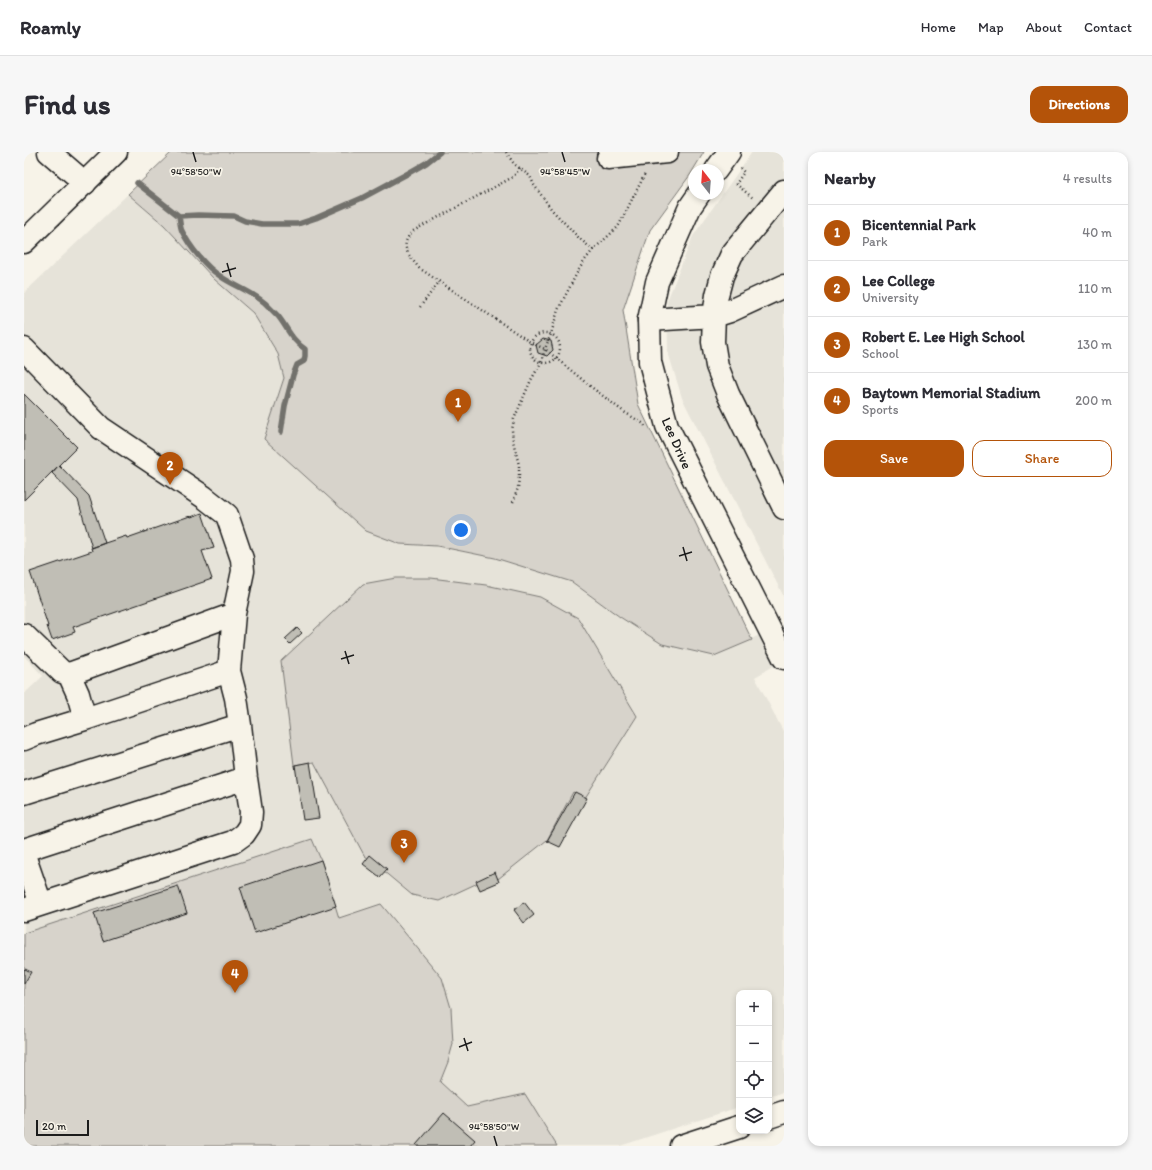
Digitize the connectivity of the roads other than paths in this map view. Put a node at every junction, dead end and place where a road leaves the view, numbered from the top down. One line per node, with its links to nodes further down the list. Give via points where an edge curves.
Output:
1 (49, 152): 5 (main road)
2 (116, 152): 5 (main road)
3 (661, 152): 4 (main road)
4 (608, 158)
5 (85, 183): 8 (main road)
6 (784, 191): 10 (main road, via 732,254 722,276)
7 (695, 200): 11 (main road, Lee Drive, via 657,282)
8 (24, 242)
9 (784, 286): 10 (main road)
10 (714, 316): 11 (main road); 13 (main road, via 713,342 717,366)
11 (649, 320): 16 (main road, Lee Drive, via 650,362 667,426)
12 (24, 349): 14 (main road, via 100,428 228,515 242,559 243,571)
13 (784, 508)
14 (234, 614): 17 (main road); 18 (main road)
15 (24, 635): 18 (main road, via 62,672)
16 (784, 658)
17 (229, 671): 19 (main road); 20 (main road)
18 (69, 674): 19 (main road, via 78,694)
19 (84, 719): 21 (main road)
20 (240, 725): 22 (main road); 23 (main road)
21 (24, 739)
22 (246, 778): 24 (main road); 26 (main road, via 251,812 250,825 244,834 233,842)
23 (24, 793)
24 (24, 850)
25 (24, 854): 26 (main road, via 34,883)
26 (32, 907)
27 (784, 1112): 28 (main road)
28 (772, 1116)
29 (736, 1128): 30 (main road)
30 (681, 1146)

